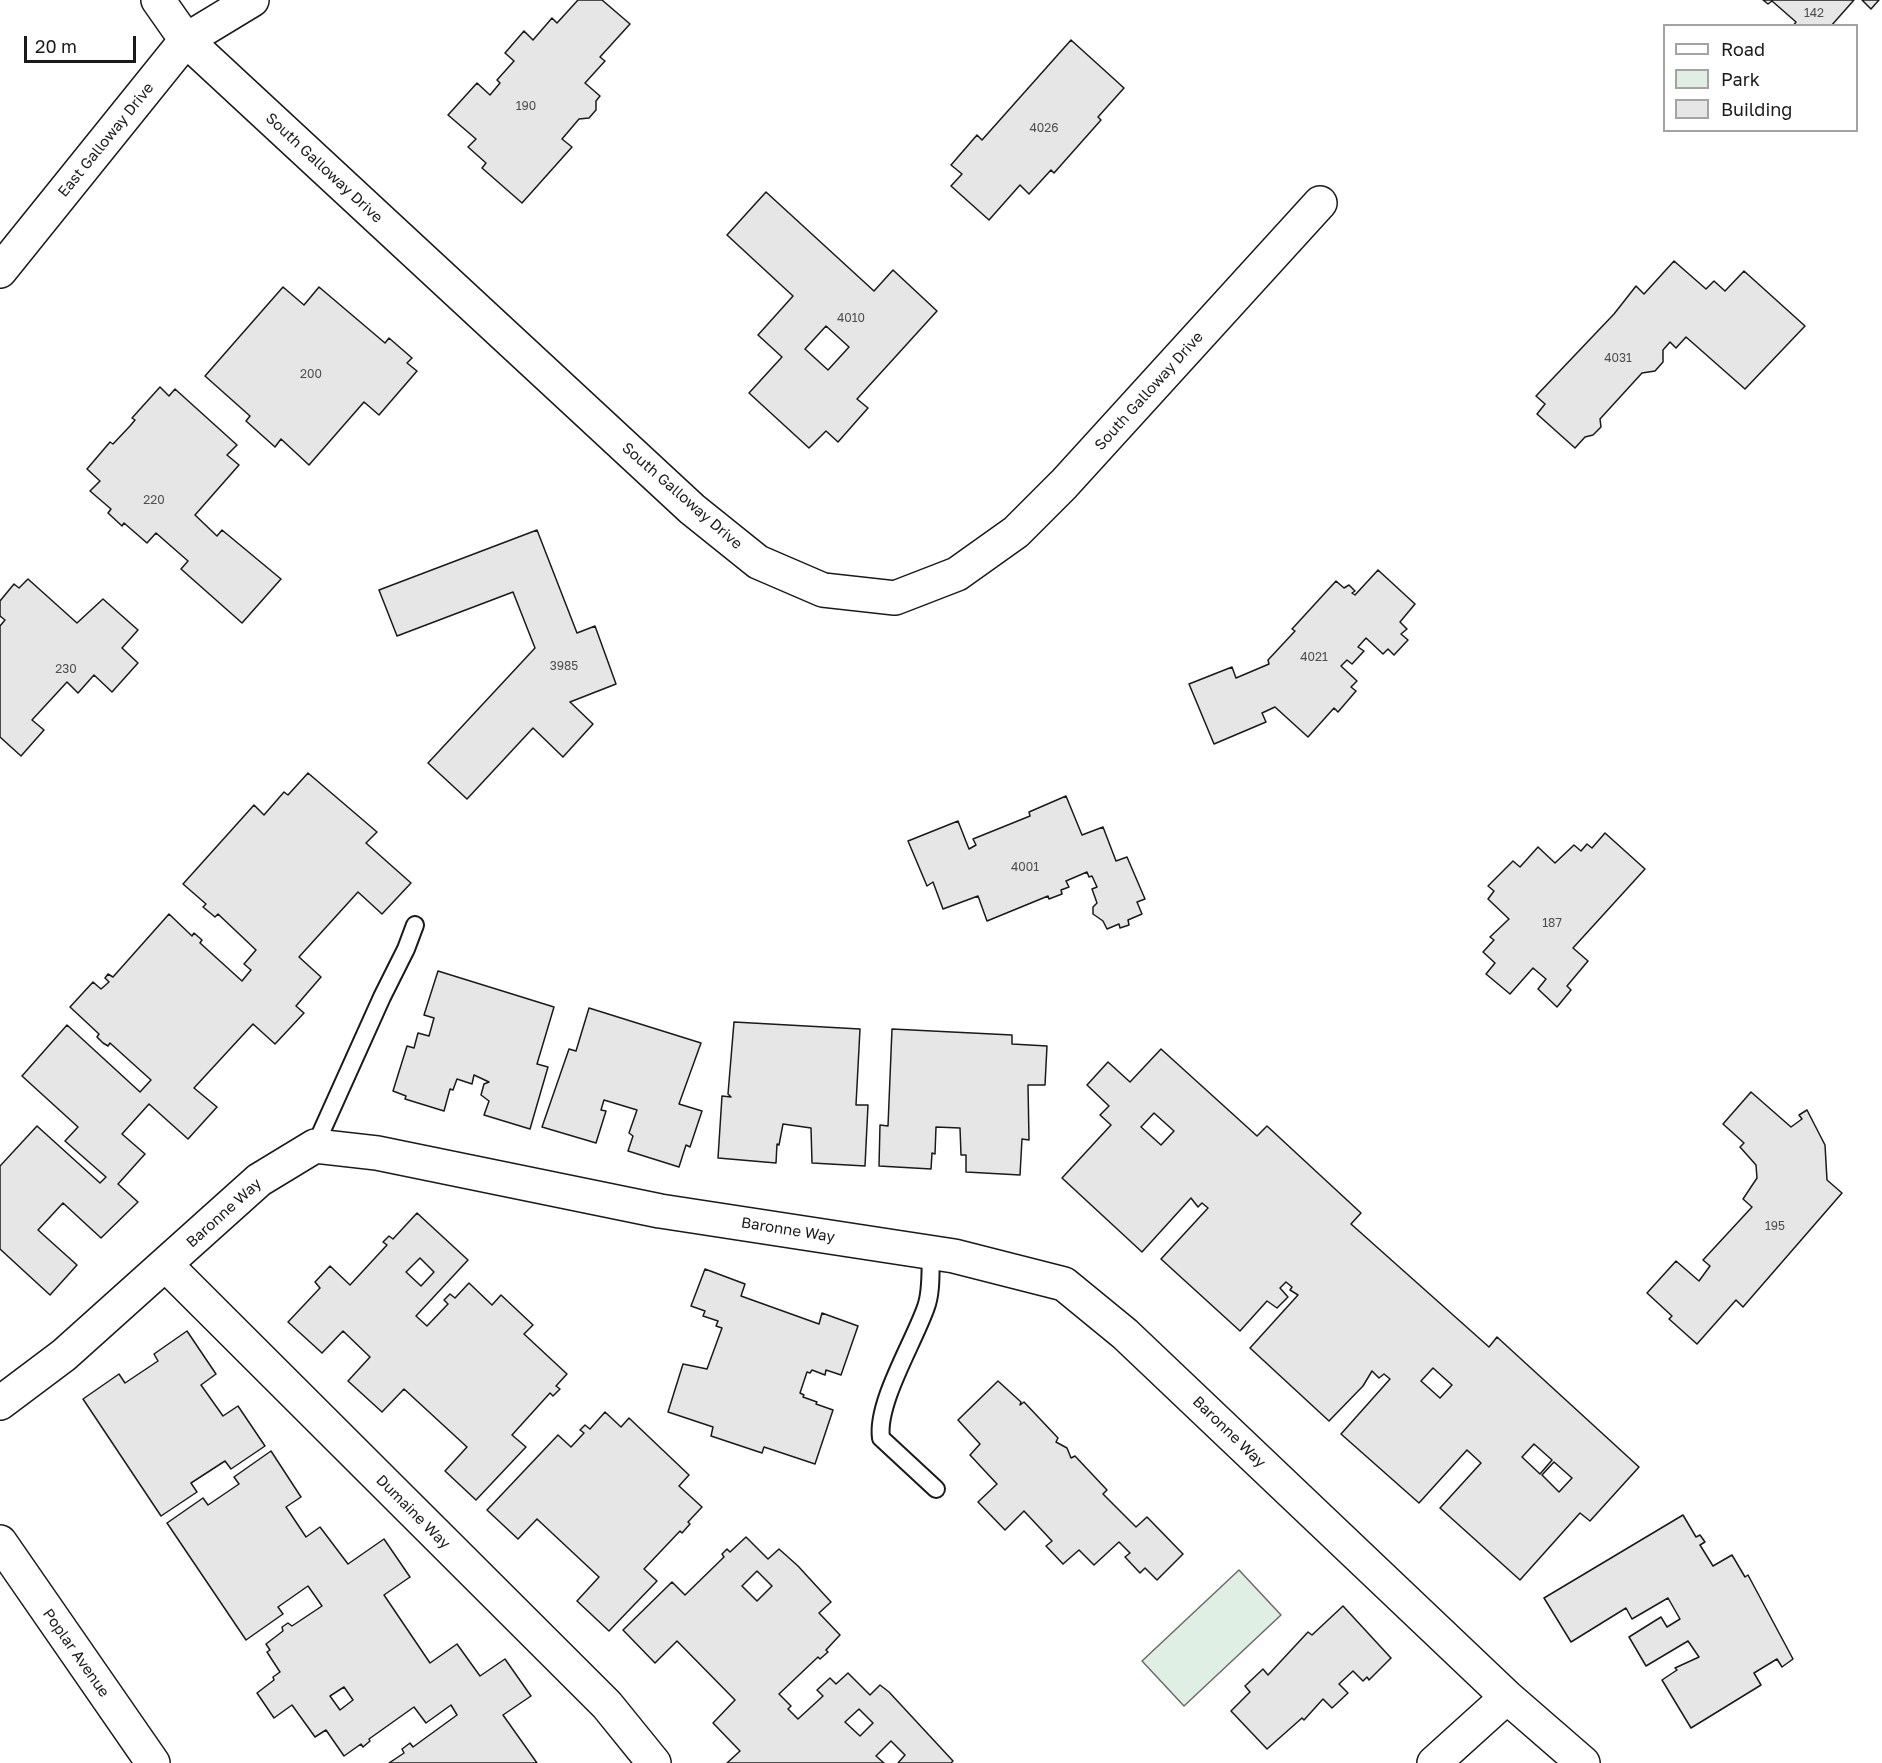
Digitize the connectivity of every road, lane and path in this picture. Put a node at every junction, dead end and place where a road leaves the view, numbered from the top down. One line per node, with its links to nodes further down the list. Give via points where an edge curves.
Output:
1 (158, 0): 3 (street, South Galloway Drive)
2 (252, 0): 3 (street, East Galloway Drive)
3 (186, 40): 4 (street, South Galloway Drive, via 692,509 758,562 824,590 895,598 957,574 1016,532); 5 (street, East Galloway Drive)
4 (1320, 203)
5 (0, 271)
6 (415, 925): 7 (lane)
7 (315, 1146): 8 (street, Baronne Way, via 377,1153 660,1211); 9 (street, Baronne Way, via 259,1180)
8 (931, 1252): 11 (lane, via 927,1305 880,1427 881,1438); 13 (street, Baronne Way, via 1064,1284 1125,1334)
9 (166, 1265): 10 (street, Baronne Way, via 63,1355); 15 (street, Dumaine Way, via 607,1705)
10 (0, 1403)
11 (936, 1489)
12 (0, 1542): 14 (street, Poplar Avenue)
13 (1507, 1697): 16 (street); 17 (street, Baronne Way)
14 (153, 1763)
15 (654, 1763)
16 (1434, 1763)
17 (1583, 1763)

